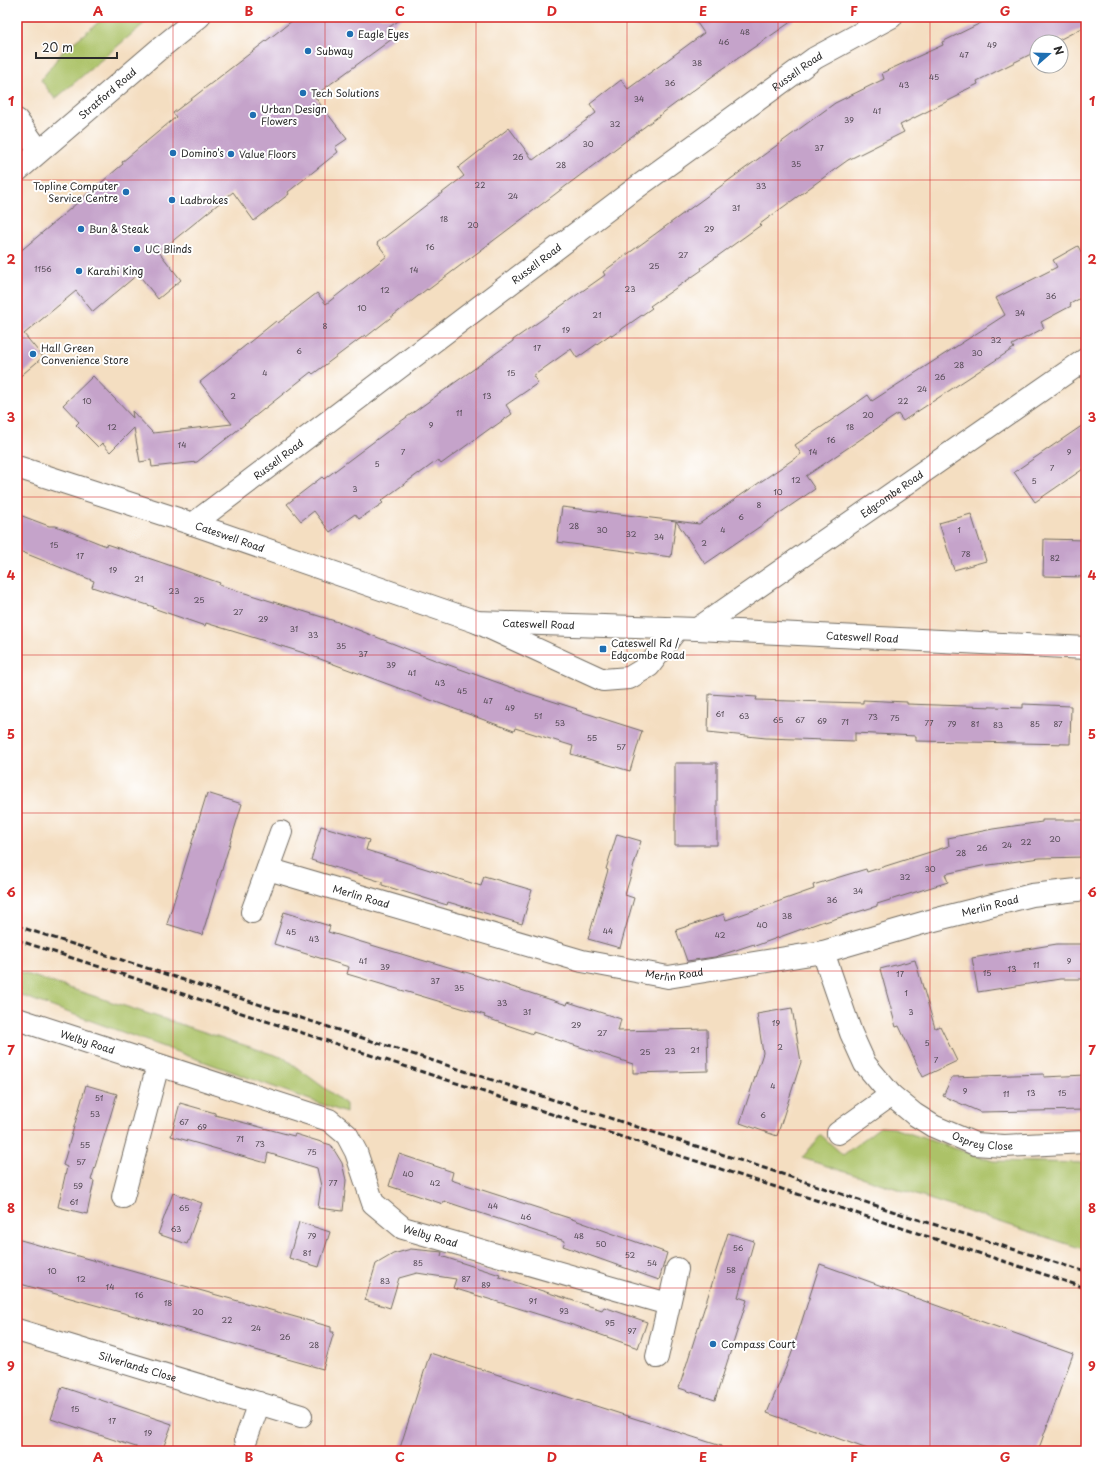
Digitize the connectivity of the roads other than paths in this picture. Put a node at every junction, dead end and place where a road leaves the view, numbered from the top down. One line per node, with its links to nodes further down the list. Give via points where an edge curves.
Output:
1 (199, 17): 4 (main road, Stratford Road)
2 (891, 17): 8 (main road, Russell Road, via 815,58 634,189)
3 (17, 120): 4 (main road)
4 (39, 151): 5 (main road, Stratford Road)
5 (17, 171)
6 (1086, 359): 10 (main road, Edgcombe Road)
7 (17, 467): 8 (main road, Cateswell Road)
8 (193, 524): 9 (main road, Cateswell Road)
9 (477, 622): 10 (main road, Cateswell Road); 10 (main road, Edgcombe Road, via 604,680 629,678 649,666)
10 (687, 629): 11 (main road, Cateswell Road)
11 (1086, 648)
12 (281, 832): 13 (main road)
13 (268, 868): 15 (main road); 16 (main road, Merlin Road, via 582,961 668,977)
14 (1086, 889): 16 (main road, Merlin Road, via 1032,896 926,922)
15 (252, 912)
16 (824, 952): 19 (main road, Osprey Close, via 851,1033 865,1064)
17 (17, 1019): 18 (main road, Welby Road)
18 (158, 1065): 22 (main road); 24 (main road, Welby Road, via 329,1120 347,1135 356,1152 373,1203 404,1228)
19 (891, 1095): 20 (main road); 21 (main road, Osprey Close, via 933,1126 975,1144 1004,1146)
20 (838, 1133)
21 (1086, 1142)
22 (123, 1197)
23 (677, 1269): 24 (main road)
24 (668, 1304): 26 (main road)
25 (17, 1330): 27 (main road, Silverlands Close)
26 (657, 1357)
27 (259, 1403): 28 (main road, Silverlands Close); 29 (main road)
28 (301, 1416)
29 (246, 1439)

